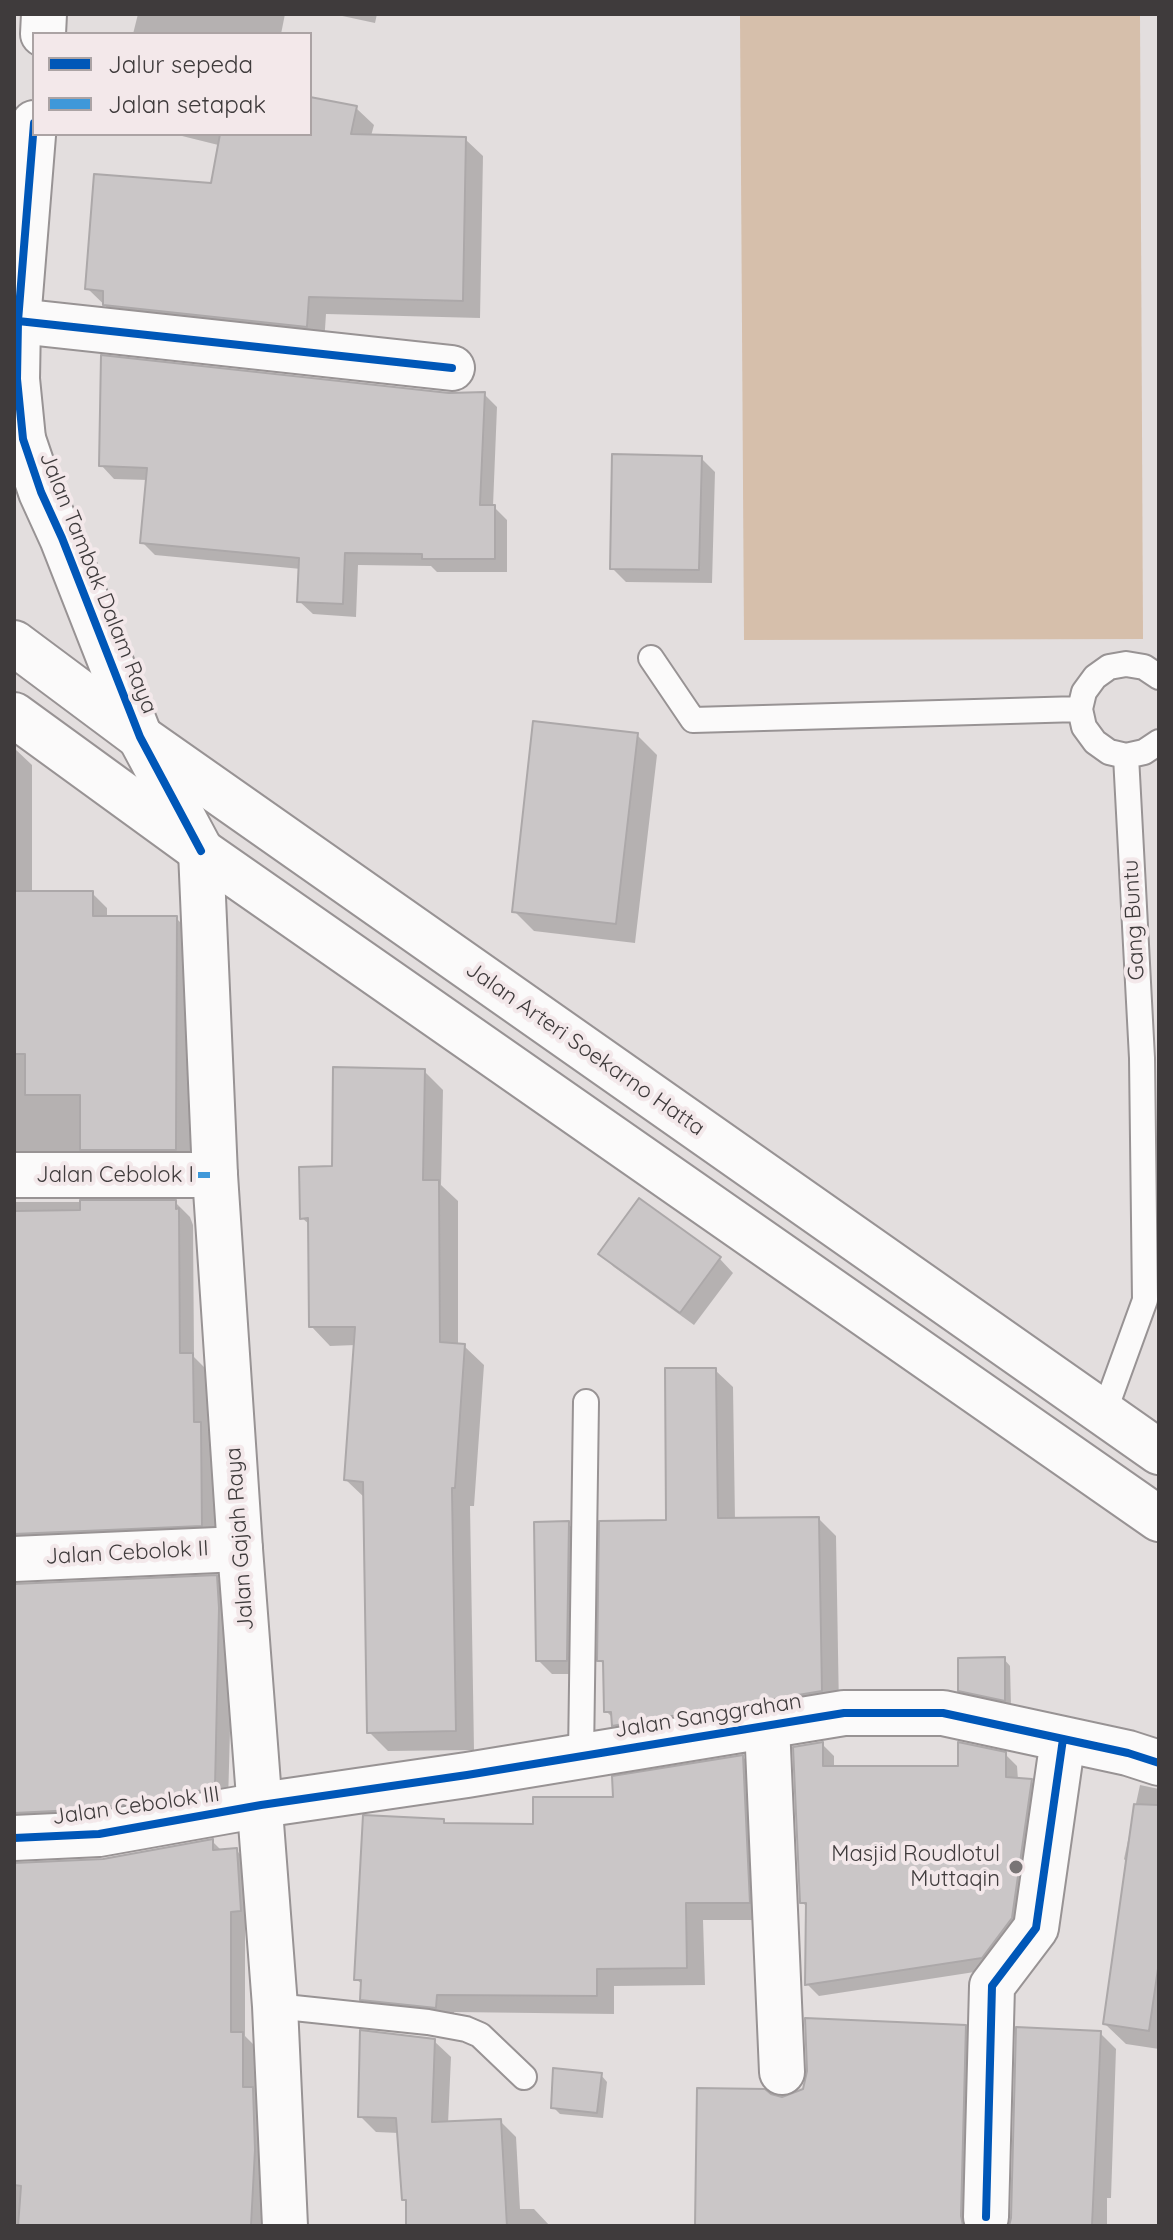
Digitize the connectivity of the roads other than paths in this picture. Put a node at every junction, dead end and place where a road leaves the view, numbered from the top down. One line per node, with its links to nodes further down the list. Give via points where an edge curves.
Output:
1 (33, 136): 2 (main road, Jalan Tambak Dalam Raya)
2 (18, 321): 3 (main road); 4 (main road, Jalan Tambak Dalam Raya)
3 (452, 368)
4 (18, 447): 10 (main road, Jalan Tambak Dalam Raya, via 62,538)
5 (14, 643): 10 (main road, Jalan Arteri Soekarno Hatta)
6 (651, 658): 8 (lane, via 693,720)
7 (1159, 677): 8 (lane, via 1135,665 1109,667 1084,692)
8 (1080, 709): 12 (lane, via 1095,742)
9 (14, 715): 13 (main road)
10 (140, 737): 13 (main road, Jalan Tambak Dalam Raya); 17 (main road, Jalan Arteri Soekarno Hatta)
11 (1159, 742): 12 (lane)
12 (1126, 756): 17 (lane, Gang Buntu, via 1142,1058 1145,1300)
13 (201, 851): 15 (main road, Jalan Gajah Raya); 19 (main road)
14 (14, 1175): 15 (main road, Jalan Cebolok I)
15 (215, 1175): 20 (main road, Jalan Gajah Raya)
16 (586, 1402): 24 (lane)
17 (1104, 1413): 18 (main road, Jalan Arteri Soekarno Hatta)
18 (1159, 1452)
19 (1159, 1519)
20 (240, 1549): 21 (main road, Jalan Cebolok II); 26 (main road, Jalan Gajah Raya)
21 (14, 1559)
22 (767, 1725): 23 (main road, Jalan Sanggrahan, via 844,1713 943,1713); 24 (main road, Jalan Sanggrahan); 29 (main road)
23 (1063, 1739): 25 (main road, Jalan Sanggrahan); 31 (main road, via 1036,1928 992,1986)
24 (581, 1756): 26 (main road, Jalan Sanggrahan)
25 (1159, 1763)
26 (261, 1805): 27 (main road, Jalan Cebolok III, via 99,1834); 28 (main road, Jalan Gajah Raya)
27 (14, 1838)
28 (275, 2006): 30 (lane, via 466,2029 480,2035); 32 (main road, Jalan Gajah Raya)
29 (782, 2072)
30 (524, 2077)
31 (986, 2217)
32 (285, 2226)

